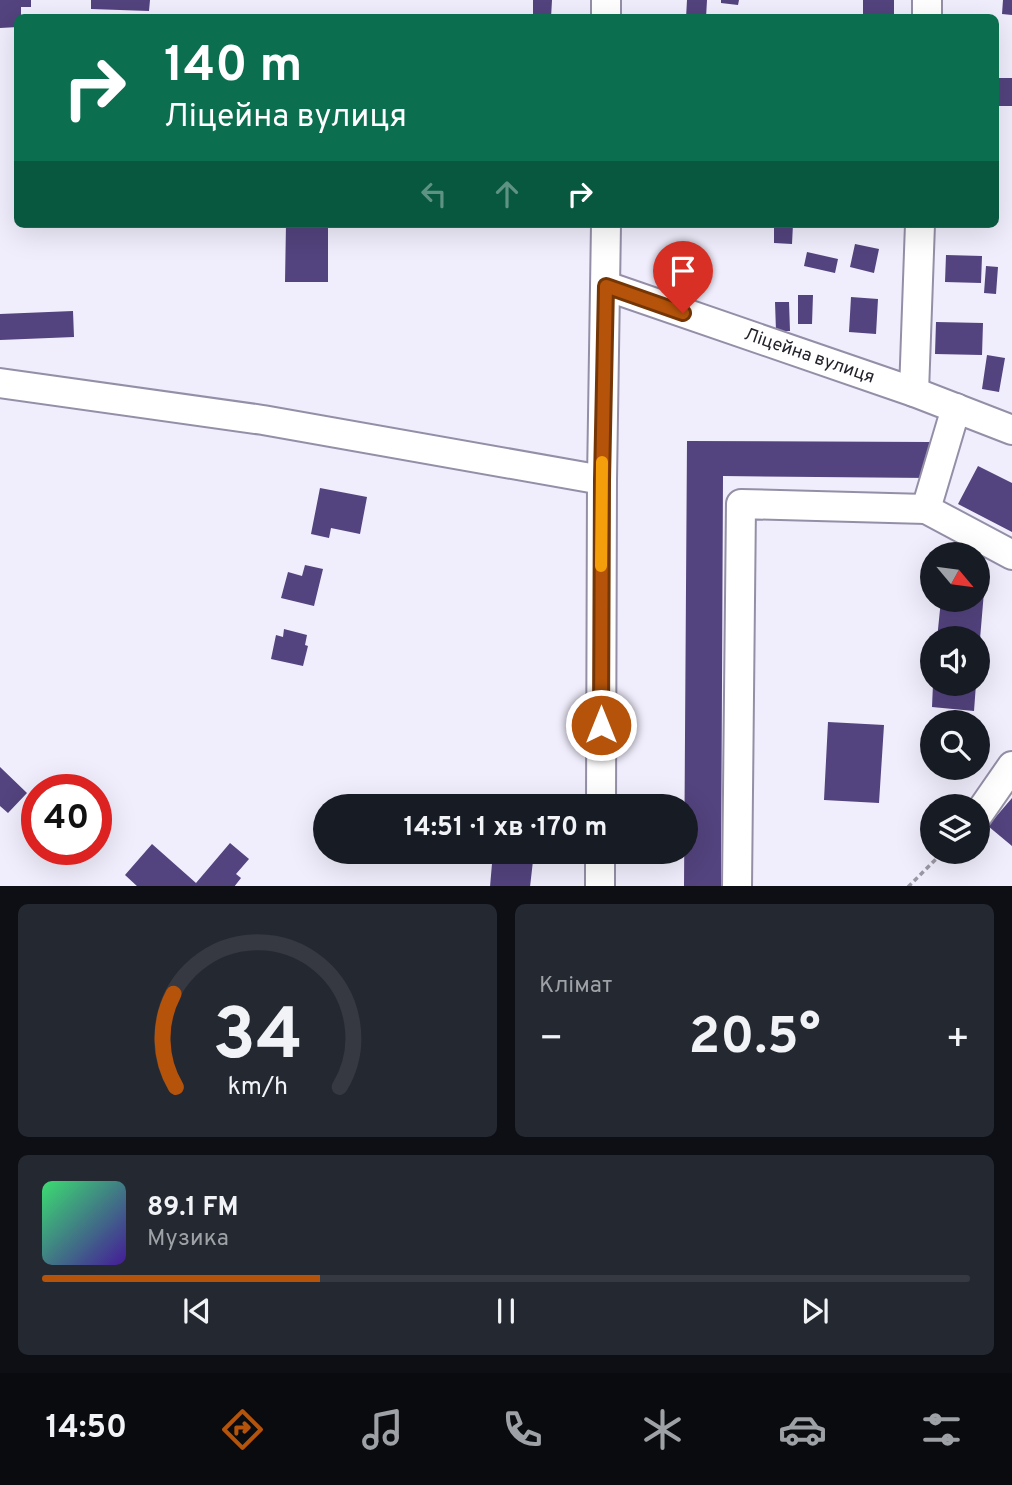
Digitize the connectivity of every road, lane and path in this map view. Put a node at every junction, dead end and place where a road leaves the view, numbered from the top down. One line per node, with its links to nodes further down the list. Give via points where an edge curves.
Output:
1 (606, 228): 3 (street)
2 (920, 228): 5 (street)
3 (606, 286): 5 (street, Ліцейна вулиця); 8 (street)
4 (0, 383): 8 (street, via 263,420)
5 (914, 393): 6 (street, Ліцейна вулиця)
6 (956, 408): 7 (street, Ліцейна вулиця); 9 (street)
7 (1012, 430)
8 (602, 480): 12 (street)
9 (926, 509): 10 (street); 17 (street, via 741,504)
10 (1012, 555)
11 (1012, 766): 13 (street)
12 (601, 794)
13 (990, 798)
14 (600, 864): 16 (street)
15 (931, 864): 18 (path)
16 (600, 886)
17 (737, 886)
18 (909, 886)

